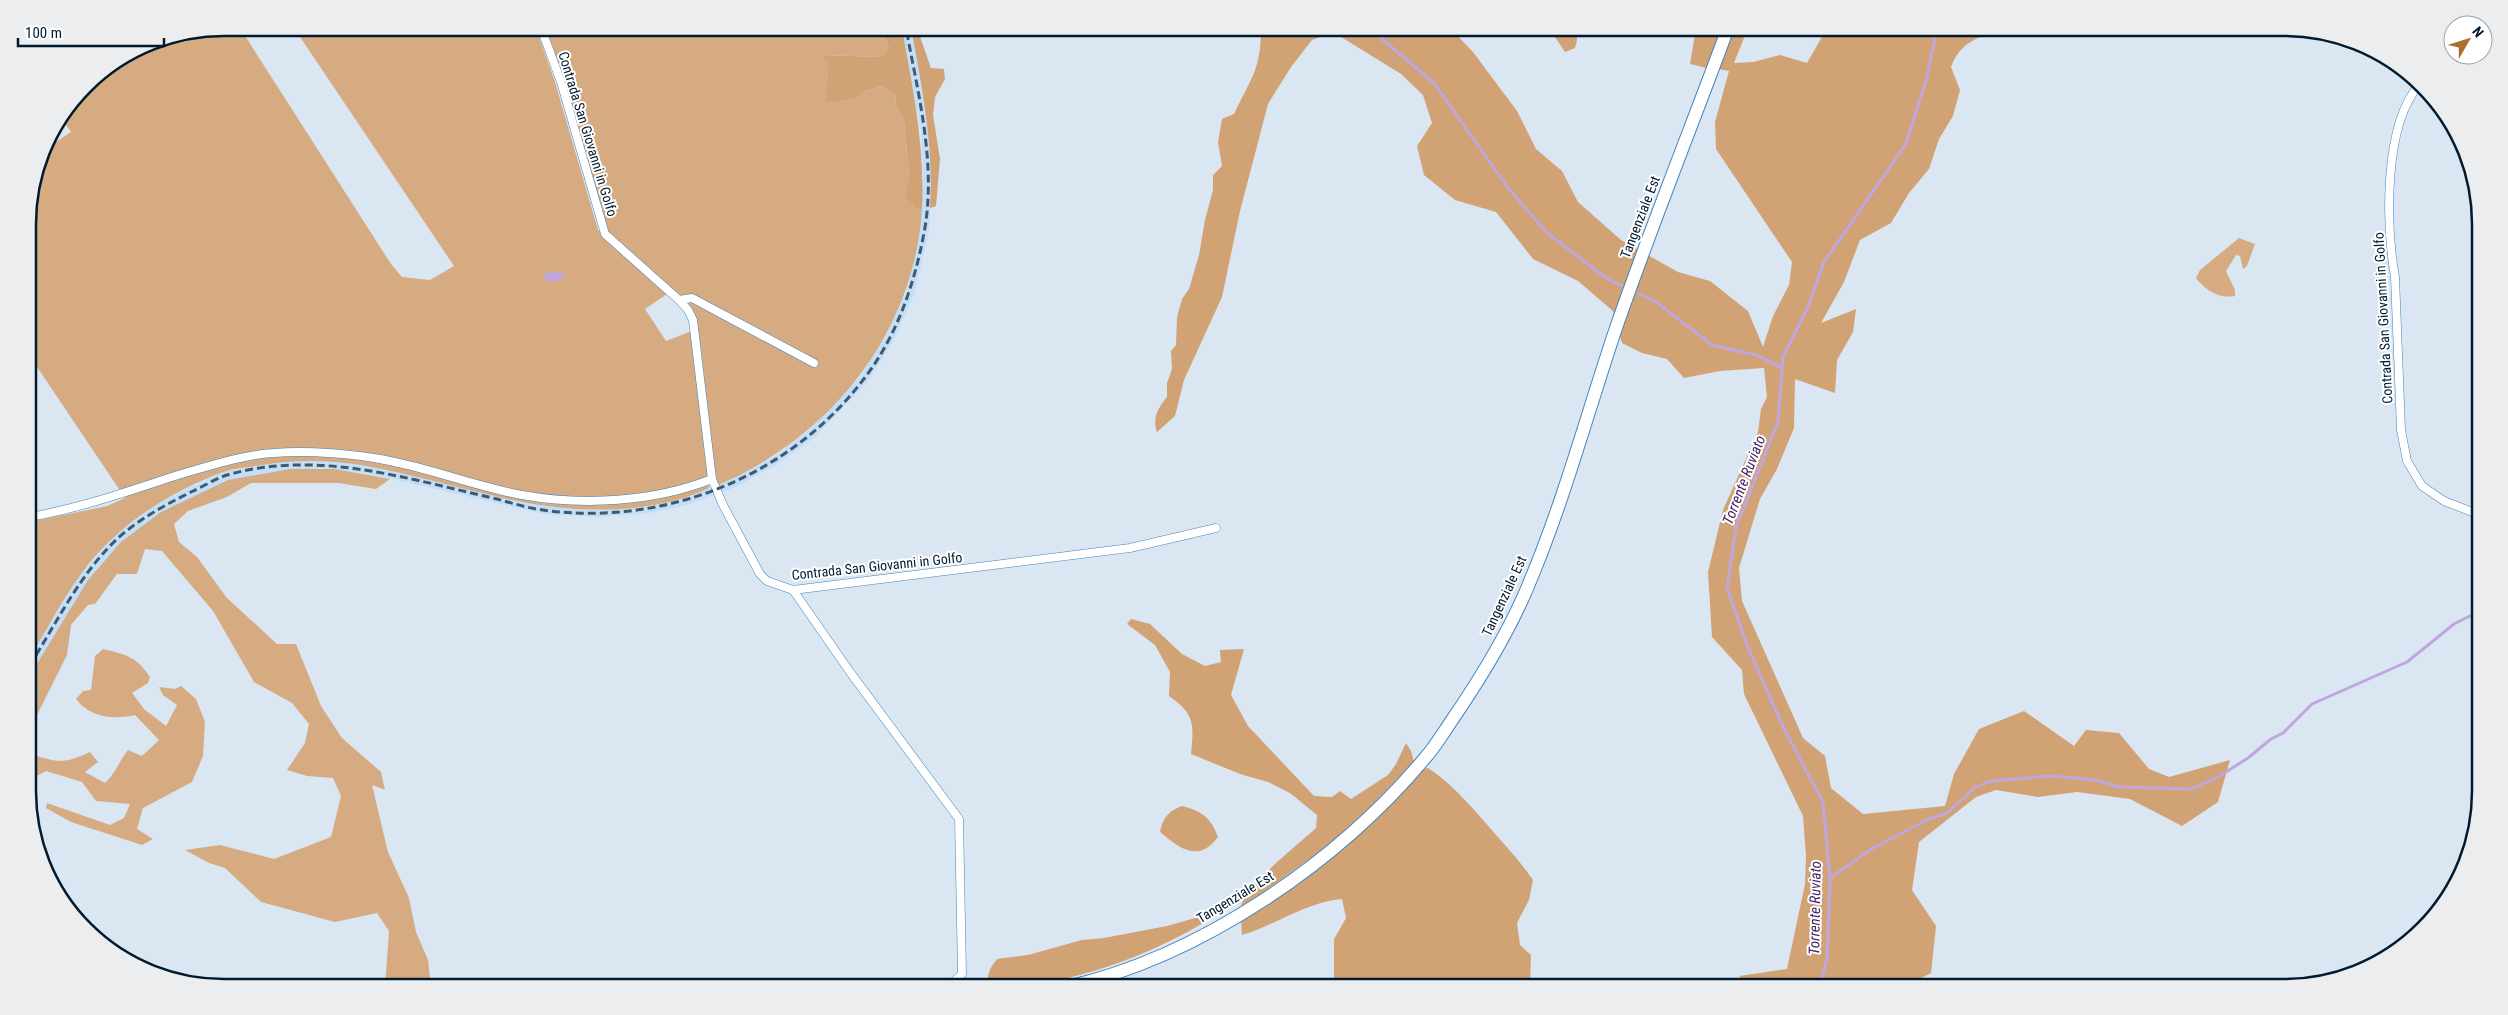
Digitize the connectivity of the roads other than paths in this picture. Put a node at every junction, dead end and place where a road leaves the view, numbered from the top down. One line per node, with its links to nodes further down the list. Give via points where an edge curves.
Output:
1 (544, 36): 4 (street, Contrada San Giovanni in Golfo, via 561,82 605,234)
2 (1725, 36): 12 (main road, Tangenziale Est, via 1648,236 1531,580 1474,688 1426,758 1370,815 1287,884 1222,925 1138,964)
3 (2415, 89): 7 (street, Contrada San Giovanni in Golfo, via 2404,109 2396,138 2390,193 2401,430 2407,461 2422,486 2444,501)
4 (679, 300): 5 (street, via 692,298); 6 (street, Contrada San Giovanni in Golfo, via 693,320)
5 (814, 363)
6 (712, 479): 8 (street, via 674,491 605,500 556,499 521,495 389,461 274,453 212,465 92,503); 10 (street, Contrada San Giovanni in Golfo, via 760,574)
7 (2472, 512)
8 (36, 516)
9 (1216, 528): 10 (street, Contrada San Giovanni in Golfo, via 1130,548)
10 (793, 590): 11 (street, via 958,819 962,974)
11 (957, 979)
12 (1092, 979)

